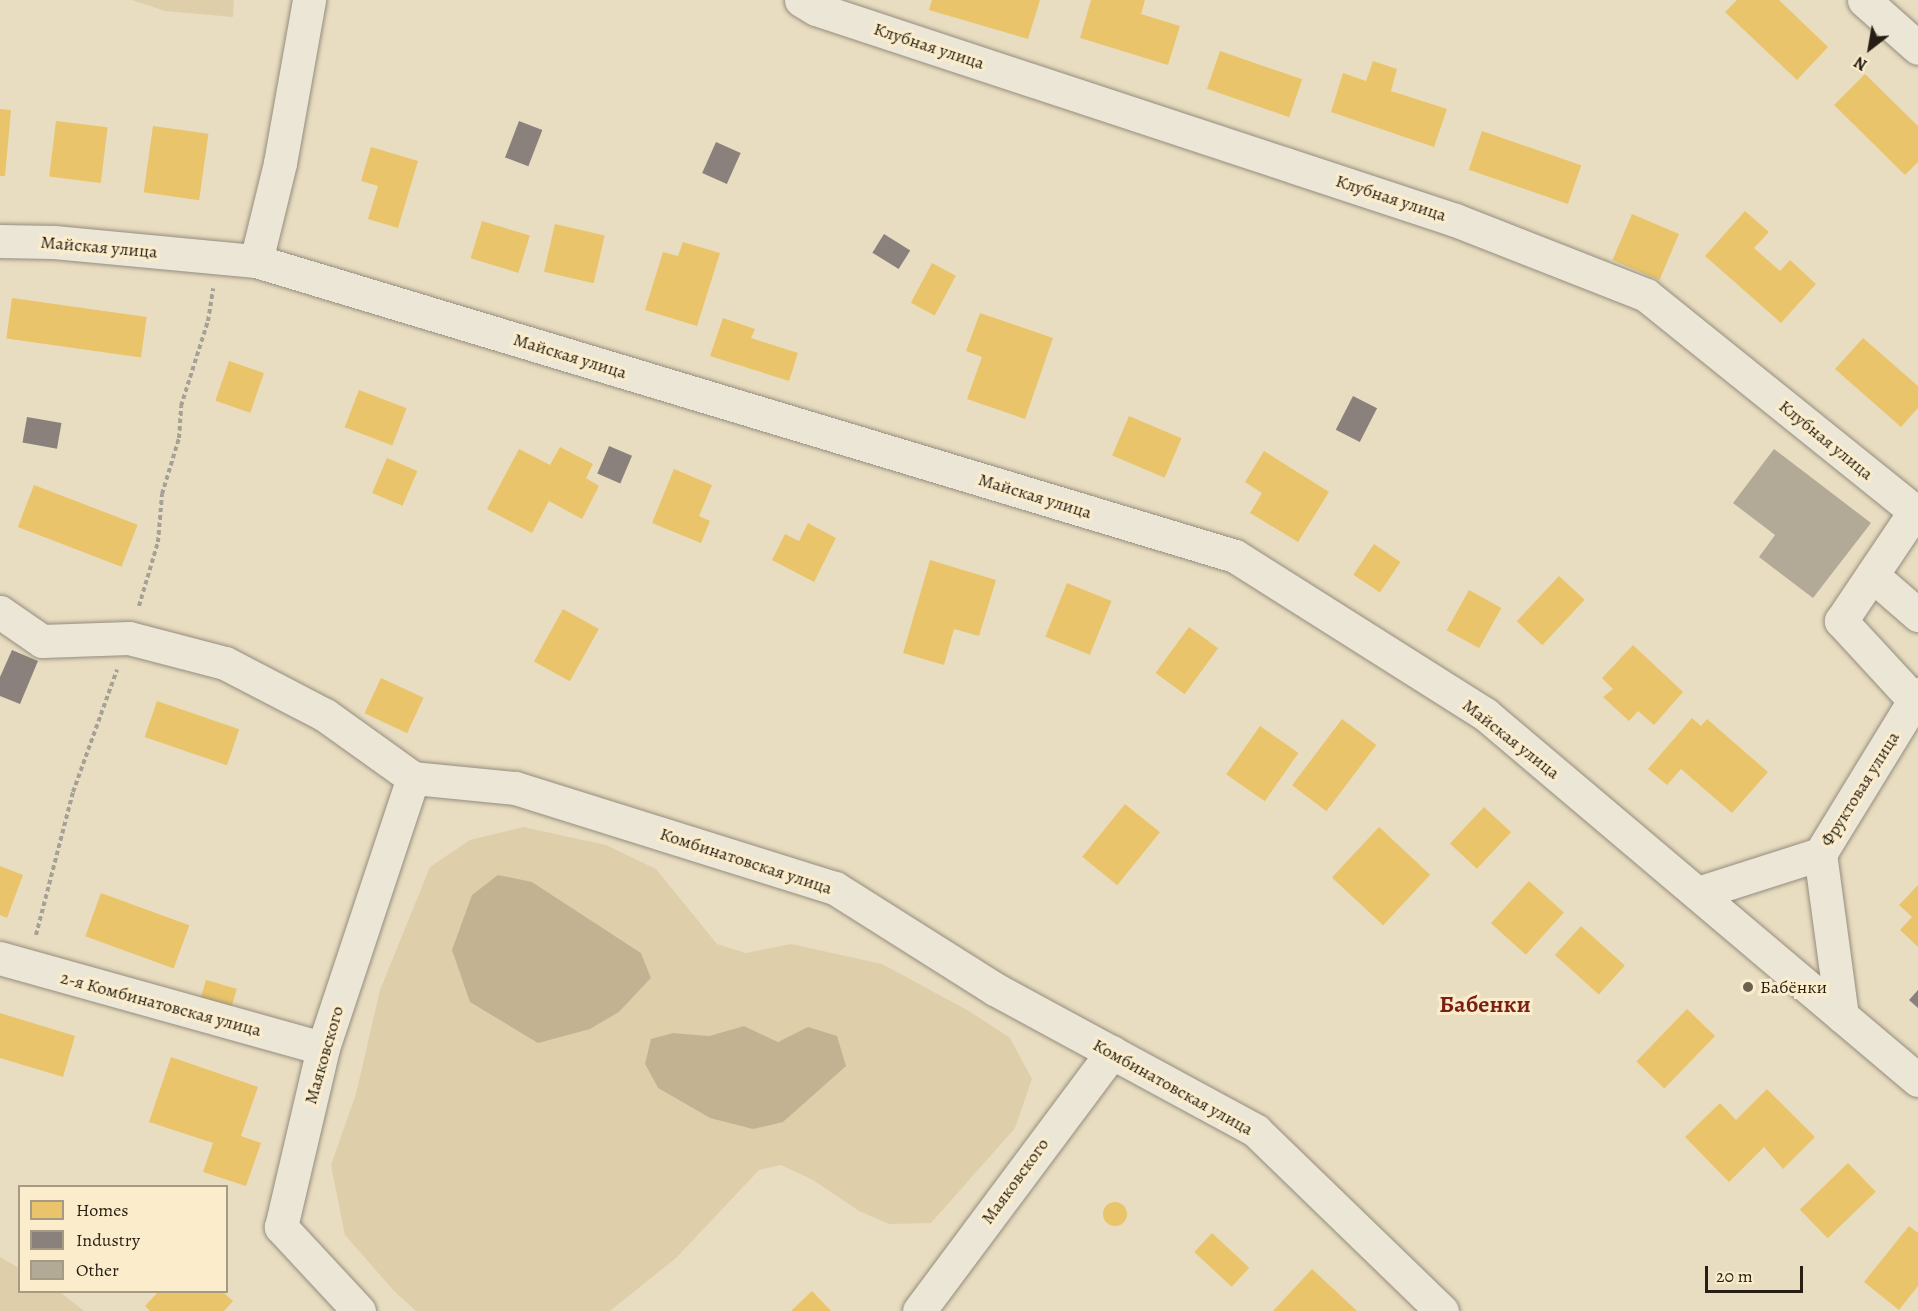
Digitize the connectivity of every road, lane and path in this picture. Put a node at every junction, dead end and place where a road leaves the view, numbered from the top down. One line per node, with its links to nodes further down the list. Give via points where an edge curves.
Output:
1 (309, 0): 6 (street, via 280,164)
2 (801, 0): 7 (street, Клубная улица, via 816,9 1455,220 1646,295)
3 (1864, 0): 4 (street)
4 (1918, 48)
5 (0, 240): 6 (street, Майская улица)
6 (256, 261): 14 (street, Майская улица, via 1234,556 1485,714)
7 (1917, 513): 8 (street)
8 (1872, 575): 10 (street); 11 (street, via 1841,621)
9 (0, 612): 12 (street, via 42,641 129,638 225,663 325,715)
10 (1918, 615)
11 (1916, 697): 13 (street, Фруктовая улица)
12 (412, 778): 17 (street, Маяковского); 18 (street, Комбинатовская улица, via 515,788 835,888 995,989)
13 (1820, 854): 14 (street, Фруктовая улица); 16 (street, Фруктовая улица)
14 (1698, 893): 16 (street, Майская улица)
15 (0, 958): 17 (street, 2-я Комбинатовская улица)
16 (1842, 1016): 19 (street, Майская улица)
17 (323, 1048): 20 (street, Маяковского, via 281,1227)
18 (1112, 1052): 21 (street, Маяковского); 22 (street, Комбинатовская улица, via 1256,1131)
19 (1918, 1080)
20 (359, 1311)
21 (919, 1311)
22 (1442, 1311)

